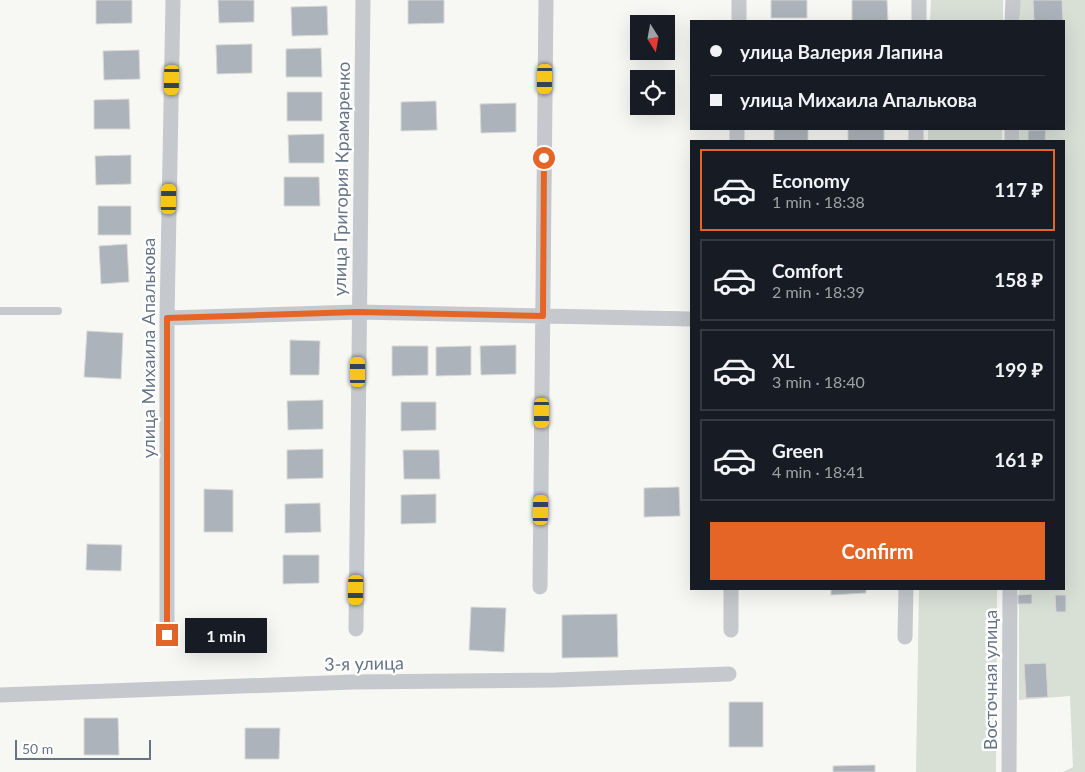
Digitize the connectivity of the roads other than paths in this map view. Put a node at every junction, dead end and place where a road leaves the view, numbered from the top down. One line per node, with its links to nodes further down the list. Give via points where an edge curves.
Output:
1 (173, 0): 14 (street, улица Михаила Апалькова)
2 (363, 0): 12 (street, улица Григория Крамаренко)
3 (546, 0): 13 (street)
4 (739, 0): 7 (street)
5 (919, 0): 8 (street)
6 (1012, 0): 9 (street)
7 (738, 20)
8 (918, 20)
9 (1012, 20)
10 (0, 311): 11 (lane)
11 (58, 311)
12 (358, 312): 13 (street); 14 (street); 20 (street, улица Григория Крамаренко)
13 (543, 316): 15 (street); 16 (street)
14 (167, 318): 22 (street, улица Михаила Апалькова)
15 (690, 319)
16 (540, 587)
17 (732, 590): 21 (street)
18 (906, 590): 23 (street)
19 (1010, 590): 26 (street, Восточная улица)
20 (356, 629)
21 (731, 630)
22 (167, 635)
23 (905, 636)
24 (729, 674): 25 (street, 3-я улица, via 353,682)
25 (0, 696)
26 (1009, 772)

